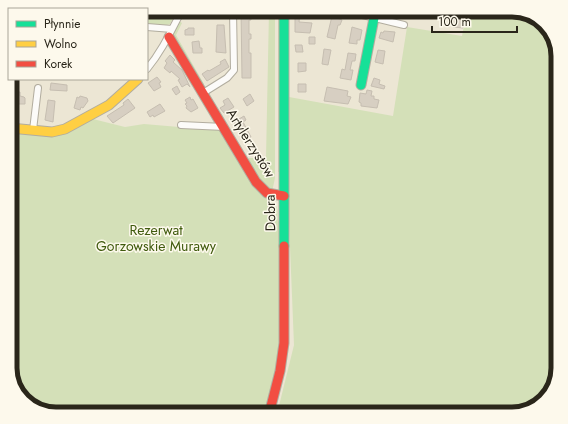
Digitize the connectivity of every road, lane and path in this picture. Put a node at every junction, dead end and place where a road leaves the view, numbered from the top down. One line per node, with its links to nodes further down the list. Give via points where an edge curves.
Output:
1 (179, 17): 8 (street)
2 (233, 17): 13 (street, via 234,70 227,78)
3 (284, 17): 18 (street, Dobra)
4 (370, 17): 5 (street)
5 (374, 18): 7 (street); 11 (street)
6 (148, 26): 8 (street)
7 (404, 26)
8 (171, 33): 9 (street); 13 (street, Artylerzystów)
9 (148, 68)
10 (137, 80): 17 (street, via 108,105 75,124 59,131)
11 (361, 86)
12 (38, 88): 17 (street)
13 (203, 93): 15 (street, Artylerzystów)
14 (181, 126): 15 (street)
15 (224, 127): 18 (street, Artylerzystów, via 262,188 270,194)
16 (17, 129): 17 (street)
17 (33, 130)
18 (284, 196): 19 (street, Dobra, via 284,343)
19 (271, 407)

